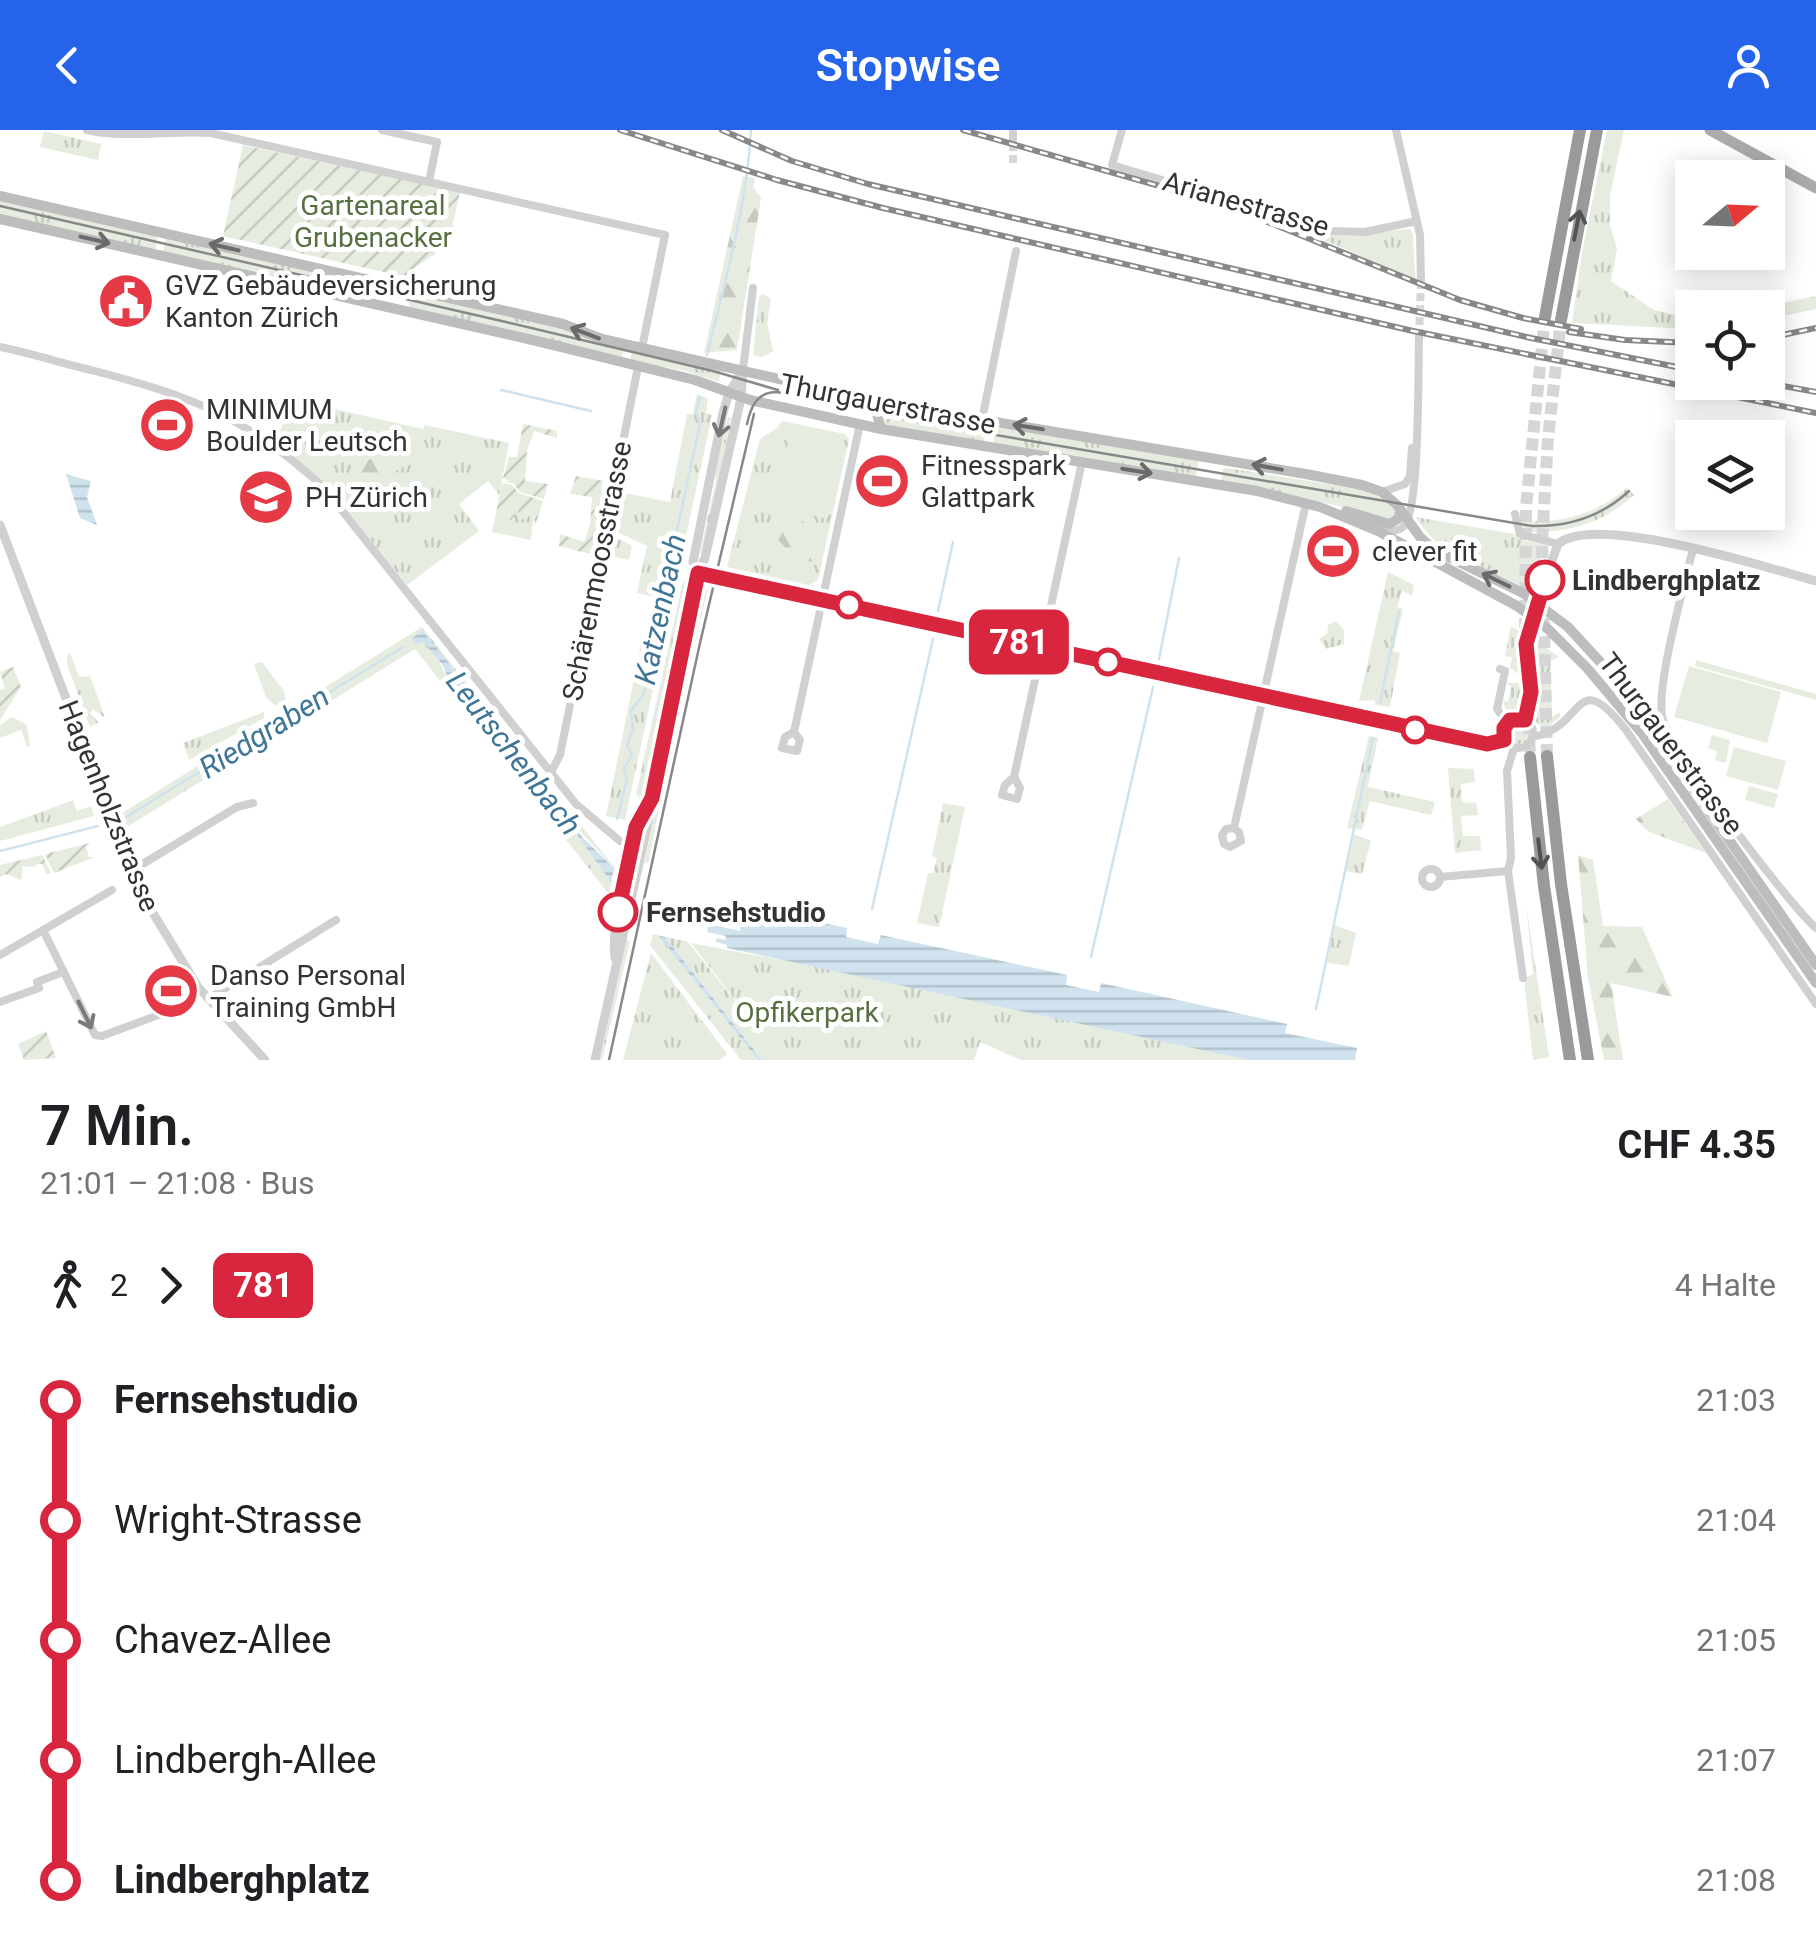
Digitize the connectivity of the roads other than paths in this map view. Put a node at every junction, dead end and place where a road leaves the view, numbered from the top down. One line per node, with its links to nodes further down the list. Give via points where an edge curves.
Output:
1 (87, 130): 8 (street)
2 (382, 130): 10 (street, via 437,142)
3 (1122, 130): 14 (street, Arianestrasse, via 1112,165 1332,231)
4 (1396, 130): 14 (street)
5 (1580, 130): 20 (highway)
6 (1597, 130): 21 (highway, one-way to 6)
7 (1710, 130): 11 (main road)
8 (211, 131): 9 (street)
9 (242, 135): 10 (street)
10 (429, 182): 24 (street, via 665,236)
11 (1816, 188)
12 (0, 196): 18 (main road, Thurgauerstrasse, one-way to 12)
13 (0, 219): 19 (main road, Thurgauerstrasse, one-way to 19)
14 (1417, 221): 16 (street)
15 (1016, 251): 29 (street)
16 (1421, 282)
17 (753, 288): 26 (street)
18 (419, 291): 19 (main road, via 403,296); 24 (main road, Thurgauerstrasse, one-way to 18)
19 (404, 312): 25 (main road, Thurgauerstrasse)
20 (1544, 317)
21 (1561, 320)
22 (1419, 337): 32 (street)
23 (0, 347): 62 (street, via 184,396 277,447 324,488)
24 (642, 348): 26 (main road, Thurgauerstrasse)
25 (638, 368): 27 (main road, Thurgauerstrasse); 62 (street, Schärenmoosstrasse, via 560,755)
26 (744, 369): 27 (street); 28 (main road, Thurgauerstrasse)
27 (735, 395): 30 (main road, Thurgauerstrasse); 46 (street)
28 (894, 405): 29 (main road, Thurgauerstrasse); 31 (main road, via 878,411)
29 (982, 420): 33 (main road, Thurgauerstrasse, one-way to 29)
30 (860, 424): 31 (main road, Thurgauerstrasse); 48 (street)
31 (881, 428): 34 (main road, Thurgauerstrasse)
32 (1415, 440): 36 (street, via 1408,480); 42 (street)
33 (1228, 460): 35 (main road, via 1212,470); 36 (main road, Thurgauerstrasse, one-way to 33)
34 (1082, 462): 35 (main road, Thurgauerstrasse, one-way to 35); 51 (street)
35 (1216, 484): 37 (main road, Thurgauerstrasse)
36 (1382, 492): 38 (main road, Thurgauerstrasse)
37 (1306, 503): 39 (main road, Thurgauerstrasse); 53 (street)
38 (1401, 510): 40 (main road, via 1389,524); 42 (main road, Thurgauerstrasse)
39 (1330, 511): 40 (main road); 50 (main road, Thurgauerstrasse)
40 (1352, 514): 42 (street, via 1388,530)
41 (1515, 514): 44 (street, via 1520,534)
42 (1408, 521): 49 (main road, Thurgauerstrasse, one-way to 42, via 1434,550)
43 (0, 525): 67 (street, Hagenholzstrasse)
44 (1558, 544): 45 (street, via 1599,533); 49 (street)
45 (1693, 549): 47 (street); 72 (street, via 1662,691 1665,727 1746,844)
46 (698, 573): 48 (street); 66 (street, via 652,798 636,827)
47 (1816, 581)
48 (822, 599): 51 (street); 56 (street)
49 (1537, 602): 50 (main road); 75 (main road, Thurgauerstrasse, via 1629,697)
50 (1532, 616): 54 (street); 78 (main road, Thurgauerstrasse, via 1634,724)
51 (1042, 648): 53 (street); 63 (street)
52 (1500, 669): 55 (street, via 1505,670 1496,708)
53 (1263, 696): 58 (street, via 1482,744); 65 (street)
54 (1525, 720): 55 (street); 57 (street)
55 (1506, 723): 58 (street)
56 (794, 732)
57 (1532, 737): 59 (street); 81 (street, via 1560,728 1582,701 1604,704)
58 (1504, 740): 59 (street)
59 (1514, 748): 68 (street, via 1507,768)
60 (1547, 756): 86 (highway)
61 (1530, 758): 85 (highway, one-way to 85)
62 (551, 772): 66 (street, via 590,817)
63 (1014, 777)
64 (253, 803): 67 (street)
65 (1234, 828)
66 (638, 847): 84 (street, via 613,932 615,960)
67 (131, 871): 79 (street, Hagenholzstrasse)
68 (1508, 871): 69 (street); 77 (street)
69 (1440, 877)
70 (112, 890): 73 (street)
71 (336, 920): 79 (street)
72 (1816, 928)
73 (44, 932): 74 (street); 76 (street)
74 (0, 956)
75 (1816, 966)
76 (63, 972): 80 (street); 82 (street, one-way to 82, via 97,1036)
77 (1523, 978)
78 (1816, 983)
79 (208, 1000): 83 (street, Hagenholzstrasse)
80 (0, 1002)
81 (1816, 1004)
82 (161, 1014)
83 (265, 1060)
84 (595, 1060)
85 (1570, 1060)
86 (1588, 1060)

